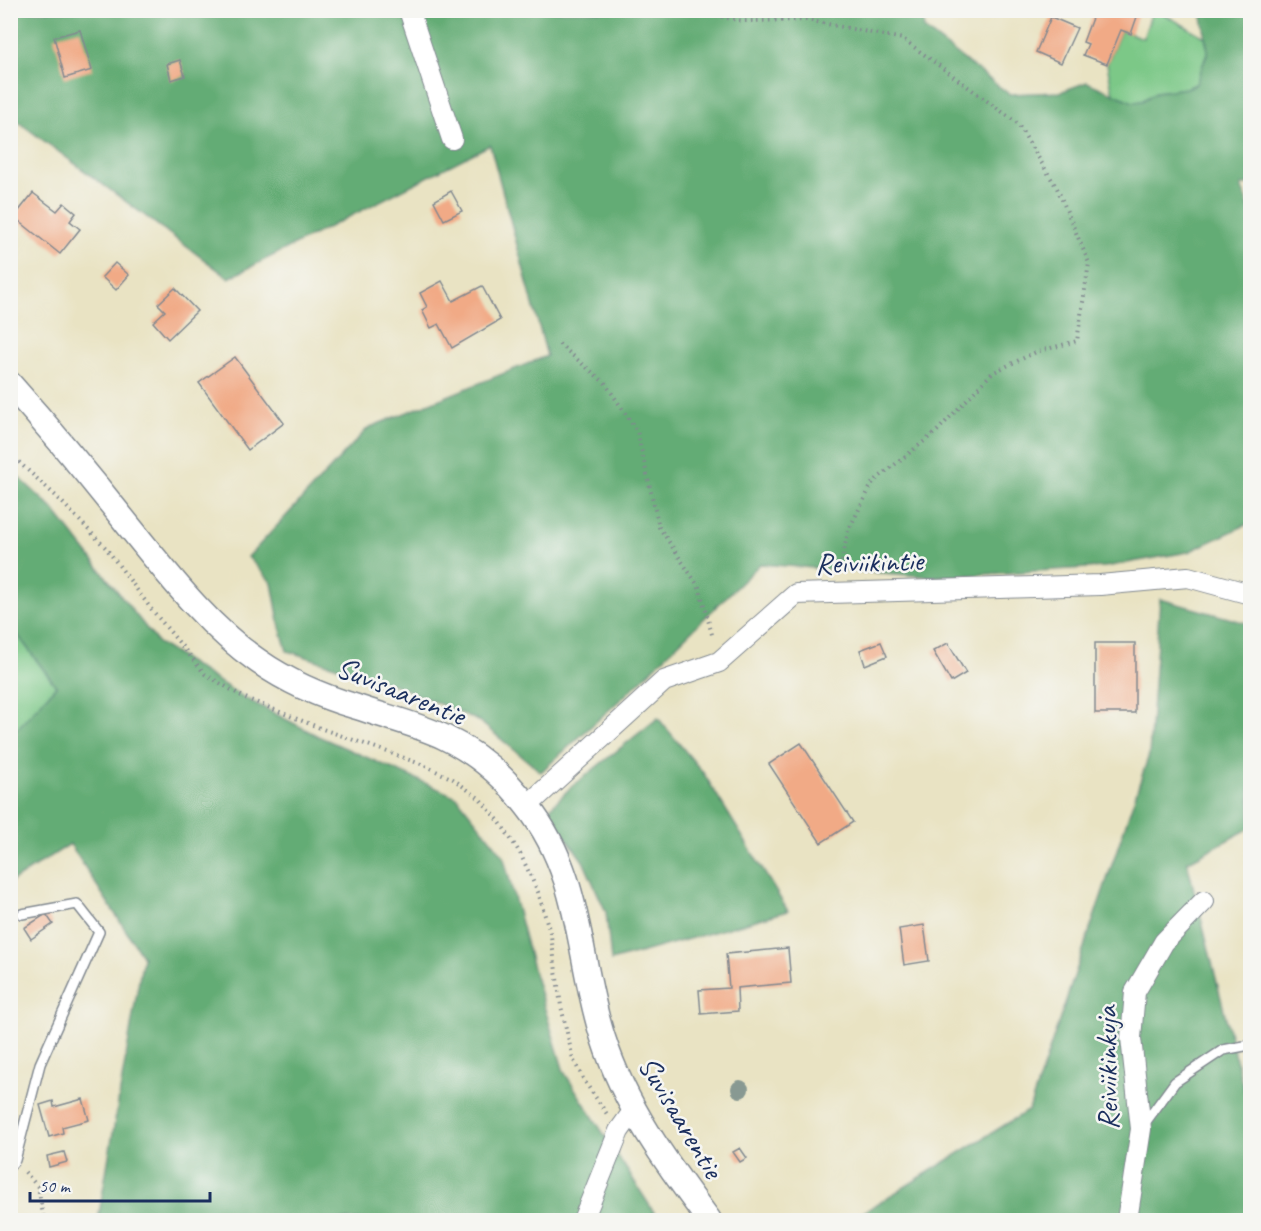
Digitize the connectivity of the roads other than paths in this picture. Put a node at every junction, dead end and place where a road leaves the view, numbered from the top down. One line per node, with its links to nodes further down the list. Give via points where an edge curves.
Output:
1 (409, 10): 2 (street)
2 (452, 139)
3 (10, 384): 5 (street, Suvisaarentie, via 170,578 256,660 326,696 444,738 495,771)
4 (1251, 594): 5 (street, Reiviikintie, via 1188,577 1100,585 796,594 719,662 664,681)
5 (527, 806): 9 (street, Suvisaarentie, via 554,849 566,878 601,1035 613,1070)
6 (1204, 901): 10 (street, Reiviikinkuja, via 1164,942 1135,992 1131,1038)
7 (22, 914): 11 (lane, via 77,904 99,932 40,1064)
8 (1251, 1045): 10 (lane, via 1223,1050 1175,1082)
9 (634, 1110): 12 (street, via 619,1131); 13 (street, Suvisaarentie, via 672,1171)
10 (1141, 1129): 14 (street, Reiviikinkuja)
11 (13, 1163)
12 (584, 1221)
13 (710, 1221)
14 (1127, 1221)

